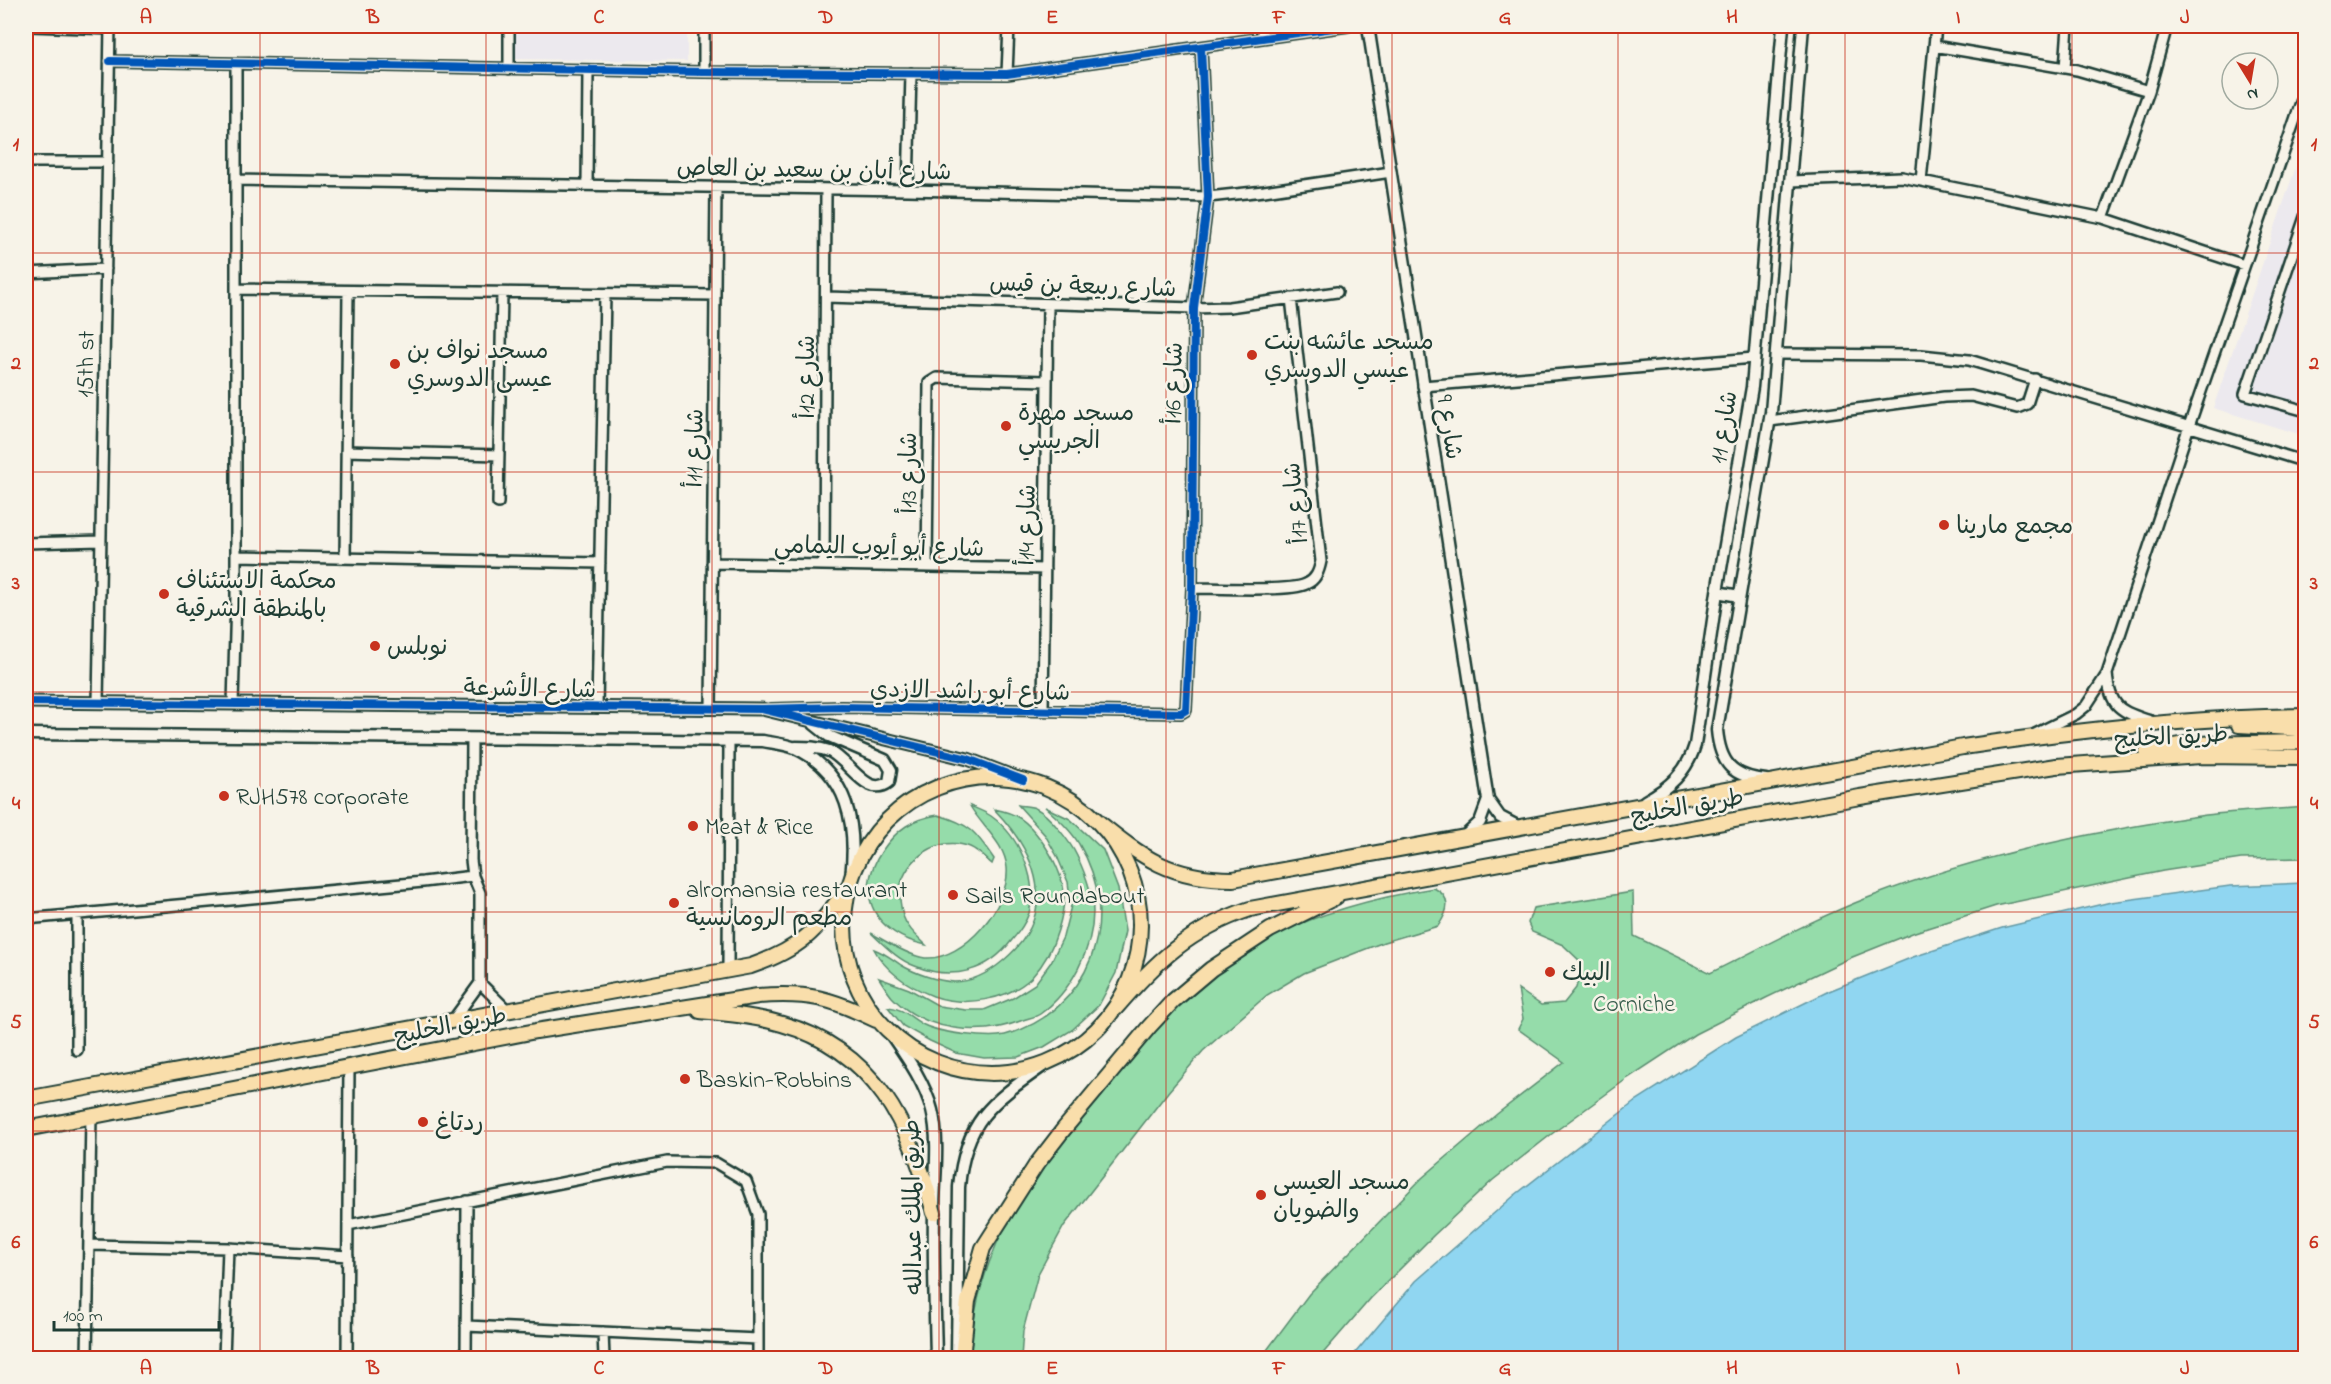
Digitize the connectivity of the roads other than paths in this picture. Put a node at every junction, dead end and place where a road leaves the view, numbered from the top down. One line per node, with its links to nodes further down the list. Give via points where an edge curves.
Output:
1 (30, 26): 13 (street)
2 (509, 26): 20 (street)
3 (704, 26): 22 (street)
4 (1009, 26): 24 (street)
5 (1261, 26): 14 (street)
6 (1348, 26): 14 (street)
7 (1368, 26): 29 (street, شارع 9)
8 (1783, 26): 56 (street, شارع 11)
9 (1803, 26): 31 (street, شارع 11)
10 (1936, 26): 15 (street)
11 (2068, 26): 19 (street)
12 (2167, 26): 26 (street)
13 (110, 27): 17 (street, 15th st)
14 (1263, 38): 16 (street)
15 (1934, 46): 19 (street); 32 (street)
16 (1201, 47): 24 (street); 37 (street, شارع 16أ)
17 (110, 61): 18 (street); 28 (street, 15th st)
18 (236, 63): 20 (street); 30 (street)
19 (2065, 68): 26 (street)
20 (509, 69): 21 (street)
21 (588, 70): 22 (street); 33 (street)
22 (704, 72): 23 (street)
23 (911, 73): 24 (street); 36 (street)
24 (1007, 74)
25 (2306, 88): 42 (street)
26 (2149, 91): 39 (street)
27 (26, 162): 28 (street)
28 (108, 162): 43 (street, 15th st)
29 (1391, 172): 37 (street, شارع أبان بن سعيد بن العاص); 59 (street, شارع 9)
30 (236, 180): 33 (street, شارع أبان بن سعيد بن العاص); 45 (street)
31 (1790, 181): 32 (street, via 1902,177); 55 (street, شارع 11)
32 (1921, 181): 39 (street)
33 (586, 185): 34 (street, شارع أبان بن سعيد بن العاص)
34 (716, 187): 35 (street, شارع أبان بن سعيد بن العاص); 50 (street, شارع 11أ)
35 (826, 189): 36 (street, شارع أبان بن سعيد بن العاص); 51 (street, شارع 12أ)
36 (908, 190): 37 (street, شارع أبان بن سعيد بن العاص)
37 (1208, 197): 54 (street, شارع 16أ)
38 (2306, 214): 40 (street)
39 (2103, 218): 42 (street)
40 (2295, 245): 41 (street); 60 (street, via 2245,394)
41 (2306, 248)
42 (2244, 265): 62 (street)
43 (106, 269): 44 (street); 67 (street, 15th st)
44 (26, 273)
45 (236, 289): 46 (street); 69 (street)
46 (348, 291): 48 (street); 63 (street)
47 (1337, 291): 52 (street, شارع ربيعة بن قيس)
48 (502, 293): 49 (street); 64 (street)
49 (605, 294): 50 (street); 72 (street)
50 (715, 295): 71 (street, شارع 11أ)
51 (826, 297): 53 (street, شارع ربيعة بن قيس); 73 (street, شارع 12أ)
52 (1291, 298): 54 (street, شارع ربيعة بن قيس); 76 (street, شارع 17أ, via 1321,561 1318,573 1311,582 1295,587)
53 (1048, 304): 54 (street, شارع ربيعة بن قيس); 58 (street, شارع 14أ)
54 (1194, 308): 76 (street, شارع 16أ)
55 (1776, 354): 57 (street, via 1921,355 1969,360); 61 (street, شارع 11)
56 (1754, 358): 59 (street); 77 (street, شارع 11)
57 (2035, 380): 61 (street, via 2027,404 2017,408 1971,396 1944,397); 62 (street)
58 (1047, 381): 74 (street, شارع 13أ, via 937,378 928,386); 75 (street, شارع 14أ)
59 (1423, 386): 103 (street, شارع 9)
60 (2306, 411)
61 (1770, 421): 78 (street, شارع 11)
62 (2189, 426): 65 (street); 79 (street)
63 (346, 451): 64 (street); 70 (street)
64 (499, 455): 66 (street)
65 (2306, 462)
66 (498, 503)
67 (101, 542): 68 (street); 81 (street, 15th st)
68 (26, 543)
69 (236, 556): 70 (street); 82 (street)
70 (345, 558): 72 (street)
71 (712, 562): 73 (street, شارع أبو أيوب اليمامي); 84 (street, شارع 11أ)
72 (600, 563): 83 (street)
73 (824, 565): 74 (street, شارع أبو أيوب اليمامي)
74 (927, 567): 75 (street, شارع أبو أيوب اليمامي)
75 (1045, 569): 86 (street, شارع 14أ)
76 (1192, 588): 87 (street, شارع 16أ, via 1188,707)
77 (1717, 592): 78 (street); 104 (street, شارع 11, via 1692,756 1672,783)
78 (1739, 596): 102 (street, شارع 11, via 1717,730 1719,747 1729,767 1740,774)
79 (2107, 674): 91 (street, via 2109,692 2117,705 2128,714); 94 (street, via 2086,706 2076,714)
80 (26, 702): 81 (street, شارع الأشرعة)
81 (98, 703): 82 (street, شارع الأشرعة)
82 (233, 704): 83 (street, شارع الأشرعة)
83 (597, 708): 84 (street, شارع الأشرعة)
84 (711, 709): 85 (street, شارع الأشرعة)
85 (762, 709): 86 (street, شارع أبو راشد الازدي); 90 (street, شارع الأشرعة)
86 (1043, 710): 87 (street, شارع أبو راشد الازدي)
87 (1177, 713)
88 (2306, 716): 89 (main road, طريق الخليج)
89 (2201, 721): 91 (main road, طريق الخليج); 92 (main road)
90 (811, 722): 98 (street, via 829,736 885,760 891,770 889,782 879,788 871,787 829,751); 101 (street, شارع الأشرعة, via 968,759)
91 (2157, 723): 94 (main road, طريق الخليج)
92 (2306, 729)
93 (26, 734): 95 (street)
94 (2028, 737): 102 (main road, طريق الخليج)
95 (472, 739): 96 (street); 108 (street)
96 (729, 741): 98 (street, via 763,741); 113 (street)
97 (2306, 742): 100 (main road, via 2186,744)
98 (793, 747): 109 (street, via 822,767 847,804 854,834)
99 (2306, 757): 100 (main road, طريق الخليج, via 2201,756)
100 (2056, 766): 110 (main road, طريق الخليج, via 1860,797)
101 (1023, 780): 105 (main road, via 1062,795); 109 (main road, via 996,776 953,782 904,806 873,838)
102 (1775, 781): 104 (main road, طريق الخليج)
103 (1488, 800): 106 (street, via 1500,817); 107 (street, via 1480,822)
104 (1636, 806): 106 (main road, طريق الخليج)
105 (1097, 820): 107 (main road, طريق الخليج, via 1150,861 1214,879); 116 (main road, via 1124,858 1140,918 1138,956)
106 (1519, 827): 107 (main road, طريق الخليج)
107 (1463, 838)
108 (473, 876): 111 (street); 114 (street, via 480,893)
109 (850, 883): 113 (main road, طريق الخليج, via 805,940 767,960); 119 (main road, via 844,929 851,971 863,997)
110 (1363, 887): 116 (main road, طريق الخليج, via 1250,909 1217,921 1159,960); 143 (main road, via 1300,914 1238,950 1173,1001 1149,1027 1036,1165 983,1248 968,1301)
111 (77, 914): 112 (street); 120 (street)
112 (26, 919)
113 (729, 971): 117 (main road, طريق الخليج)
114 (480, 983): 117 (street); 118 (street)
115 (687, 1009): 119 (main road, طريق الخليج, via 758,996 808,995 841,1003); 122 (main road, طريق الخليج, via 536,1031); 127 (main road, via 784,1024 826,1042 849,1058 868,1076 898,1118 917,1154)
116 (1115, 1009): 121 (main road, via 1091,1036)
117 (507, 1010): 118 (main road, طريق الخليج)
118 (453, 1020): 123 (main road, طريق الخليج)
119 (884, 1026): 121 (main road, via 921,1055 957,1070 999,1074); 127 (street, طريق الملك عبدالله, via 912,1064 933,1112)
120 (77, 1050)
121 (1043, 1066): 142 (street, طريق الملك عبدالله, via 998,1098 983,1114 966,1147 959,1187)
122 (349, 1067): 124 (main road, طريق الخليج); 128 (street)
123 (26, 1099)
124 (91, 1116): 125 (main road, طريق الخليج); 129 (street)
125 (26, 1129)
126 (467, 1201): 128 (street); 132 (street); 134 (street, via 667,1162 716,1163 746,1181 758,1214)
127 (934, 1213): 141 (street, طريق الملك عبدالله)
128 (348, 1225): 131 (street)
129 (89, 1245): 130 (street); 135 (street)
130 (228, 1248): 131 (street); 136 (street)
131 (348, 1256): 137 (street)
132 (466, 1326): 133 (street); 138 (street)
133 (603, 1332): 134 (street); 139 (street)
134 (758, 1339): 140 (street)
135 (87, 1359)
136 (224, 1359)
137 (347, 1359)
138 (466, 1359)
139 (604, 1359)
140 (758, 1359)
141 (936, 1359)
142 (956, 1359)
143 (962, 1359)

